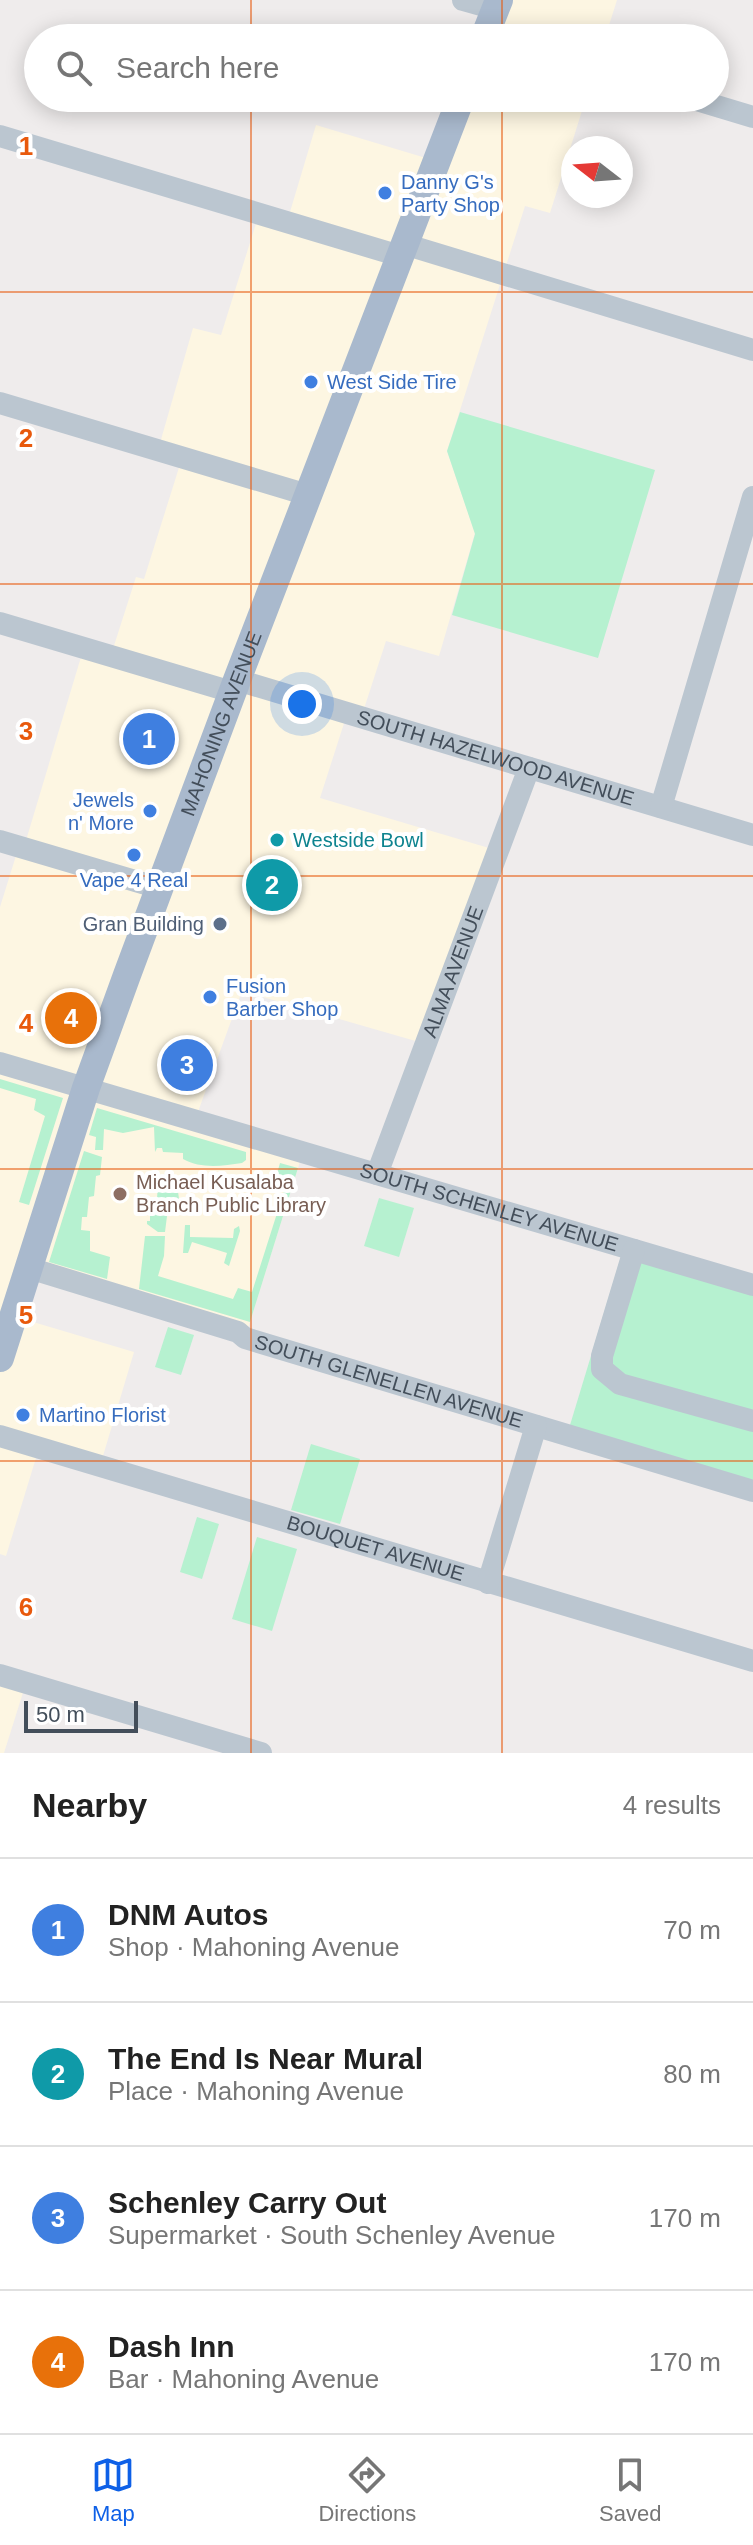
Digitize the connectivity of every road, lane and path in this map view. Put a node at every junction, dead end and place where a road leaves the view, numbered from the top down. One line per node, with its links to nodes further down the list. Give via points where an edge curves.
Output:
1 (463, 0): 2 (street)
2 (497, 5): 3 (main road)
3 (491, 24)
4 (729, 110): 6 (street)
5 (456, 112): 8 (main road, MAHONING AVENUE)
6 (753, 117)
7 (0, 136): 8 (street)
8 (402, 250): 9 (street); 11 (main road, MAHONING AVENUE)
9 (753, 350)
10 (0, 403): 11 (street)
11 (308, 495): 14 (main road, MAHONING AVENUE)
12 (753, 497): 16 (street)
13 (0, 623): 14 (street, SOUTH HAZELWOOD AVENUE)
14 (234, 686): 15 (street, SOUTH HAZELWOOD AVENUE); 19 (main road, MAHONING AVENUE)
15 (529, 768): 16 (street, SOUTH HAZELWOOD AVENUE); 22 (street, ALMA AVENUE)
16 (661, 807): 17 (street, SOUTH HAZELWOOD AVENUE)
17 (753, 835)
18 (0, 841): 19 (street)
19 (159, 888): 21 (main road, MAHONING AVENUE)
20 (0, 1063): 21 (street, SOUTH SCHENLEY AVENUE)
21 (86, 1088): 22 (street, SOUTH SCHENLEY AVENUE); 24 (main road, MAHONING AVENUE)
22 (377, 1174): 23 (street, SOUTH SCHENLEY AVENUE)
23 (634, 1250): 25 (street, SOUTH SCHENLEY AVENUE); 28 (street, via 602,1369 620,1384)
24 (29, 1268): 26 (main road, MAHONING AVENUE); 29 (street, SOUTH GLENELLEN AVENUE)
25 (753, 1285)
26 (7, 1310): 27 (main road, MAHONING AVENUE)
27 (0, 1358)
28 (753, 1421)
29 (536, 1426): 31 (street, SOUTH GLENELLEN AVENUE); 32 (street)
30 (0, 1436): 32 (street, BOUQUET AVENUE)
31 (753, 1491)
32 (488, 1583): 33 (street, BOUQUET AVENUE)
33 (753, 1661)
34 (0, 1675): 35 (street)
35 (261, 1753)

